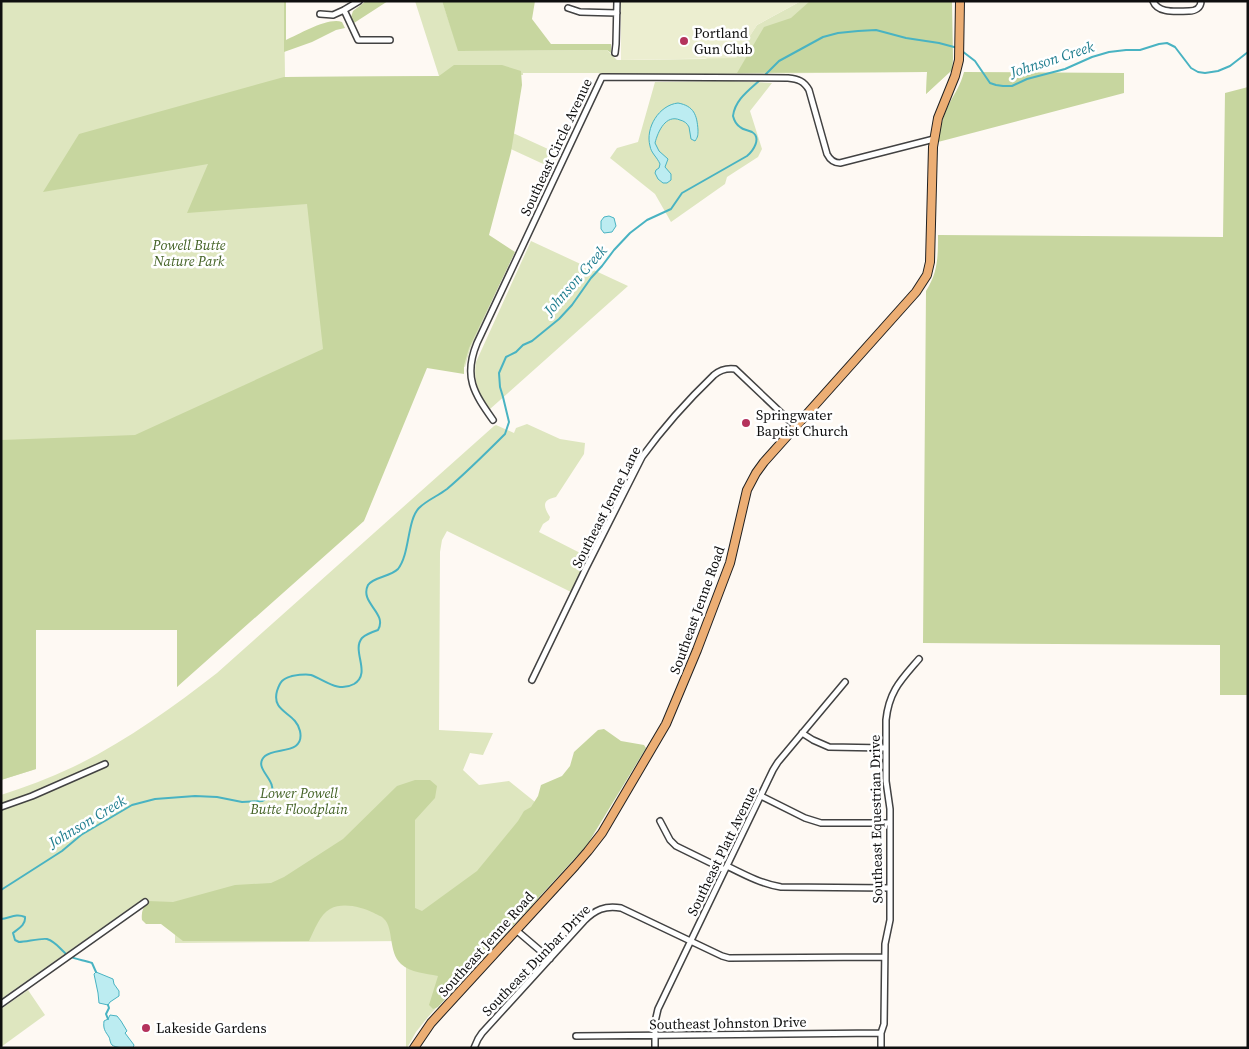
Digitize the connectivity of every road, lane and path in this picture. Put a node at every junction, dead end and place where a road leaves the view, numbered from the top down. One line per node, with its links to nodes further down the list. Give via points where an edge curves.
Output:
1 (360, 1): 7 (street)
2 (617, 1): 8 (street)
3 (960, 1): 12 (main road, Southeast Jenne Road, via 960,60 940,111)
4 (1153, 1): 5 (street, via 1162,10 1192,11 1201,5)
5 (1201, 1)
6 (568, 8): 8 (street, via 580,12)
7 (344, 10): 9 (street, via 333,15); 10 (street, via 358,40)
8 (617, 13): 11 (street)
9 (320, 14)
10 (390, 40)
11 (615, 53)
12 (934, 139): 13 (street, Southeast Circle Avenue, via 856,160 834,162 827,154 809,90 795,79 602,77 472,357 470,370 474,388); 14 (main road, Southeast Jenne Road, via 927,275 916,292)
13 (493, 420)
14 (796, 427): 16 (street, Southeast Jenne Lane, via 735,369 726,368 714,374 642,457); 28 (main road, Southeast Jenne Road, via 760,467 750,484 723,582 658,740 596,841)
15 (919, 659): 19 (street, Southeast Equestrian Drive, via 889,701)
16 (532, 680)
17 (845, 682): 18 (street, Southeast Platt Avenue)
18 (802, 733): 19 (street, via 829,747); 21 (street, Southeast Platt Avenue, via 778,762)
19 (885, 748): 24 (street, Southeast Equestrian Drive)
20 (105, 764): 22 (street)
21 (761, 796): 24 (street, via 821,823); 25 (street, Southeast Platt Avenue)
22 (1, 807)
23 (660, 821): 25 (street, via 676,846)
24 (890, 823): 26 (street, Southeast Equestrian Drive)
25 (726, 868): 26 (street, via 781,887); 29 (street, Southeast Platt Avenue)
26 (890, 888): 30 (street, Southeast Equestrian Drive, via 890,920)
27 (145, 902): 32 (street)
28 (516, 930): 31 (street); 36 (main road, Southeast Jenne Road, via 431,1023)
29 (691, 942): 30 (street, Southeast Dunbar Drive, via 728,958); 31 (street, Southeast Dunbar Drive, via 621,908 607,907 590,915); 34 (street, Southeast Platt Avenue, via 658,1009)
30 (884, 956): 33 (street, Southeast Equestrian Drive, via 884,1024)
31 (550, 959): 37 (street, Southeast Dunbar Drive, via 482,1033)
32 (1, 1004)
33 (881, 1033): 34 (street, Southeast Johnston Drive); 39 (street, Southeast Equestrian Drive)
34 (655, 1034): 35 (street, Southeast Johnston Drive); 38 (street, Southeast Platt Avenue)
35 (576, 1036)
36 (414, 1048)
37 (474, 1048)
38 (655, 1048)
39 (881, 1048)

